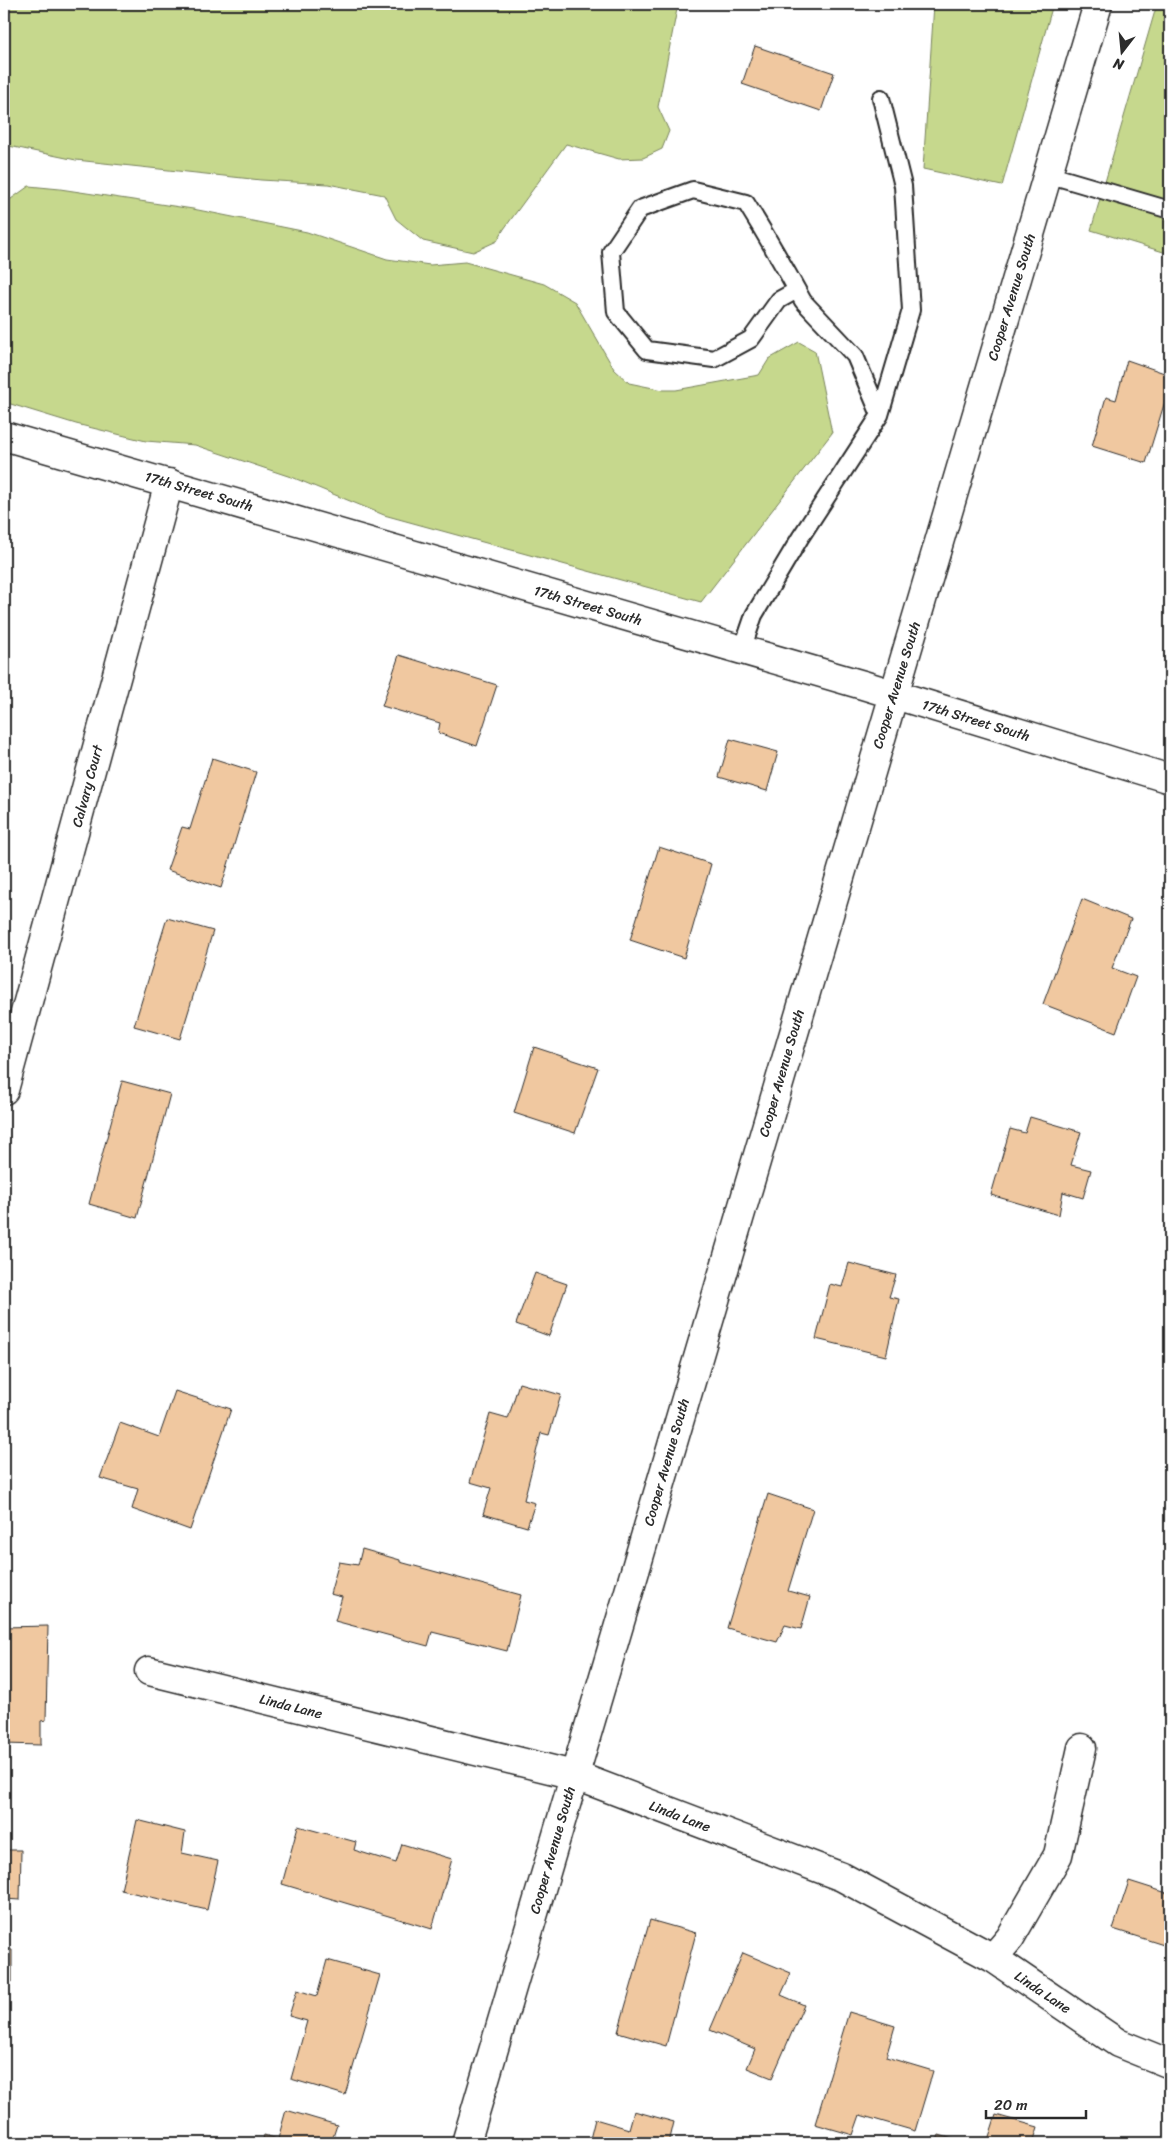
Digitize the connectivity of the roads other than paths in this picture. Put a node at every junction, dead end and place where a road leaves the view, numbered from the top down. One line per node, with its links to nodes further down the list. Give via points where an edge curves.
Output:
1 (1098, 4): 3 (street, Cooper Avenue South)
2 (881, 98): 6 (lane, via 904,186 911,310)
3 (1047, 174): 4 (lane); 10 (street, Cooper Avenue South)
4 (1170, 210)
5 (797, 290): 5 (lane, via 746,203 693,190 640,209 612,252 616,312 647,350 714,359 751,339 780,300); 6 (lane, via 803,301 855,356)
6 (880, 415): 9 (lane, via 754,615)
7 (4, 436): 8 (street, 17th Street South)
8 (169, 483): 9 (street, 17th Street South); 12 (street, Calvary Court)
9 (742, 650): 10 (street, 17th Street South)
10 (892, 694): 11 (street, 17th Street South); 15 (street, Cooper Avenue South)
11 (1170, 779)
12 (4, 1090)
13 (149, 1671): 15 (street, Linda Lane)
14 (1082, 1748): 16 (street, via 1058,1855 1010,1938)
15 (574, 1776): 16 (street, Linda Lane, via 842,1876); 18 (street, Cooper Avenue South)
16 (992, 1958): 17 (street, Linda Lane, via 1118,2043)
17 (1170, 2064)
18 (466, 2143)

